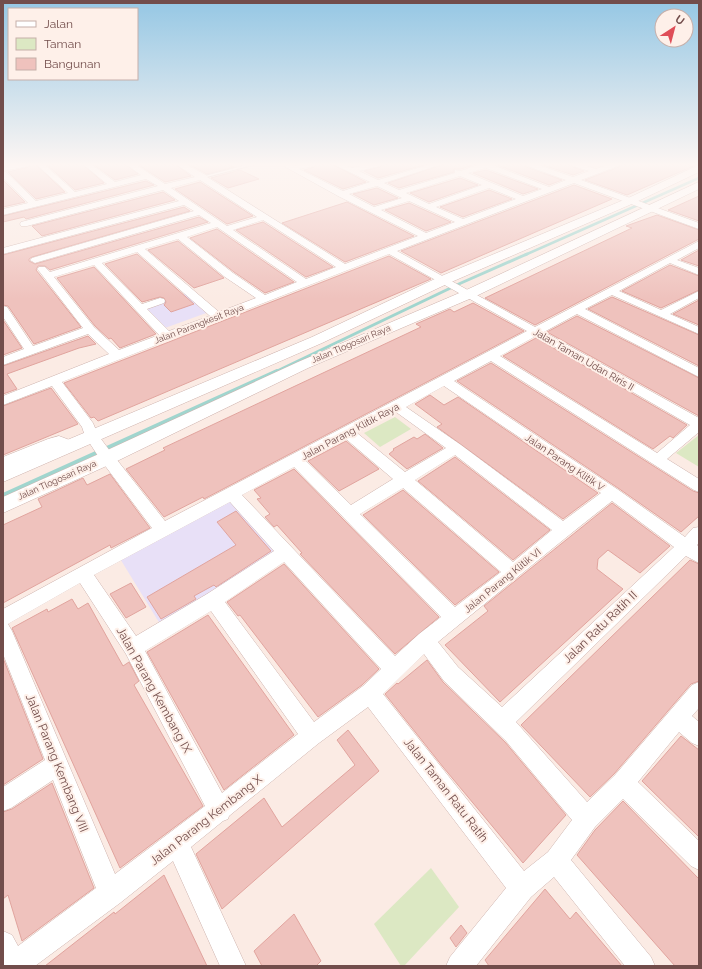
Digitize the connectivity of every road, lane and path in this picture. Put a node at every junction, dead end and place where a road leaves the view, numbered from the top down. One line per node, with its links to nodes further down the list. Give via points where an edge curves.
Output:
1 (100, 209): 17 (street)
2 (148, 209): 17 (street)
3 (196, 209): 12 (street)
4 (253, 209): 13 (street)
5 (434, 209): 14 (street)
6 (495, 209): 14 (street, Jalan Parangkesit Raya)
7 (613, 209): 31 (street, Jalan Tlogosari Raya)
8 (646, 209): 34 (street, Jalan Tlogosari Raya)
9 (652, 209): 15 (street)
10 (7, 210): 17 (street)
11 (374, 210): 19 (street)
12 (201, 212): 16 (street); 20 (street)
13 (266, 217): 16 (street); 28 (street)
14 (461, 222): 19 (street, Jalan Parangkesit Raya)
15 (699, 226)
16 (222, 227): 18 (street); 32 (street)
17 (31, 233): 21 (street)
18 (179, 235): 20 (street); 36 (street)
19 (424, 236): 23 (street, Jalan Parangkesit Raya)
20 (130, 241): 25 (street); 27 (street); 42 (street)
21 (22, 246): 24 (street); 25 (street)
22 (697, 246): 26 (street, Jalan Parang Klitik Raya)
23 (388, 250): 28 (street, Jalan Parangkesit Raya); 31 (street, Jalan Taman Udan Riris II)
24 (3, 251)
25 (35, 260): 30 (street)
26 (670, 260): 29 (street); 33 (street, Jalan Parang Klitik Raya)
27 (95, 261): 30 (street); 38 (street)
28 (344, 268): 32 (street, Jalan Parangkesit Raya)
29 (699, 272)
30 (48, 276): 43 (street)
31 (448, 282): 34 (street, Jalan Taman Udan Riris II); 58 (street, Jalan Tlogosari Raya)
32 (305, 283): 36 (street, Jalan Parangkesit Raya)
33 (610, 291): 39 (street, Jalan Parang Klitik Raya); 41 (street)
34 (468, 293): 44 (street, Jalan Taman Udan Riris II); 61 (street, Jalan Tlogosari Raya, via 302,365)
35 (699, 294): 41 (street)
36 (264, 299): 42 (street, Jalan Parangkesit Raya)
37 (160, 301): 38 (street)
38 (141, 308): 46 (street)
39 (576, 309): 44 (street, Jalan Parang Klitik Raya); 51 (street)
40 (3, 310): 47 (street)
41 (662, 314): 45 (street)
42 (218, 317): 46 (street, Jalan Parangkesit Raya)
43 (90, 329): 47 (street); 48 (street)
44 (536, 331): 49 (street, Jalan Parang Klitik Raya); 56 (street, Jalan Taman Udan Riris II)
45 (699, 331)
46 (168, 337): 48 (street, Jalan Parangkesit Raya)
47 (31, 351): 50 (street)
48 (117, 355): 53 (street, Jalan Parangkesit Raya)
49 (490, 356): 52 (street, Jalan Parang Klitik Raya); 63 (street)
50 (3, 362)
51 (699, 374)
52 (444, 380): 55 (street, Jalan Parang Klitik Raya); 69 (street, Jalan Parang Klitik V)
53 (55, 381): 54 (street, Jalan Parangkesit Raya); 58 (street, via 88,426)
54 (3, 401)
55 (396, 406): 57 (street, Jalan Parang Klitik Raya); 60 (street)
56 (699, 425): 63 (street)
57 (347, 432): 62 (street, Jalan Parang Klitik Raya); 66 (street)
58 (93, 437): 59 (street, Jalan Tlogosari Raya); 61 (street)
59 (70, 445): 64 (street, via 59,441 53,442); 65 (street, Jalan Tlogosari Raya)
60 (456, 448): 66 (street); 73 (street)
61 (106, 456): 70 (street, Jalan Tlogosari Raya); 72 (street)
62 (296, 460): 68 (street, Jalan Parang Klitik Raya); 71 (street)
63 (657, 460): 67 (street)
64 (3, 463)
65 (3, 475)
66 (404, 480): 71 (street); 77 (street)
67 (699, 486)
68 (232, 494): 72 (street, Jalan Parang Klitik Raya); 76 (street)
69 (612, 494): 73 (street, Jalan Parang Klitik VI); 75 (street, Jalan Parang Klitik V)
70 (3, 505)
71 (350, 513): 81 (street)
72 (163, 530): 78 (street, Jalan Parang Klitik Raya)
73 (563, 530): 77 (street, Jalan Parang Klitik VI)
74 (699, 533): 75 (street, Jalan Ratu Ratih II)
75 (692, 551): 89 (street, Jalan Ratu Ratih II)
76 (286, 552): 79 (street); 85 (street)
77 (513, 572): 81 (street, Jalan Parang Klitik VI)
78 (84, 573): 80 (street, Jalan Parang Klitik Raya); 84 (street, Jalan Parang Kembang IX)
79 (213, 600): 84 (street); 90 (street)
80 (3, 618)
81 (454, 618): 83 (street, Jalan Parang Klitik VI)
82 (3, 631): 92 (street, Jalan Parang Kembang VIII)
83 (426, 640): 85 (street, Jalan Parang Klitik VI); 89 (street, via 435,657)
84 (133, 648): 95 (street, Jalan Parang Kembang IX)
85 (394, 669): 87 (street, Jalan Parang Kembang X)
86 (699, 692): 88 (street)
87 (370, 693): 90 (street, Jalan Parang Kembang X); 100 (street, Jalan Taman Ratu Ratih)
88 (677, 717): 91 (street); 93 (street)
89 (501, 722): 96 (street)
90 (312, 736): 95 (street, Jalan Parang Kembang X)
91 (699, 736)
92 (58, 764): 94 (street); 101 (street, Jalan Parang Kembang VIII)
93 (623, 783): 96 (street); 98 (street)
94 (3, 800)
95 (220, 811): 97 (street, Jalan Parang Kembang X)
96 (587, 819): 99 (street)
97 (178, 843): 101 (street, Jalan Parang Kembang X); 105 (street)
98 (699, 858)
99 (556, 860): 100 (street); 106 (street)
100 (522, 888): 103 (street)
101 (111, 894): 104 (street, Jalan Parang Kembang X)
102 (3, 944): 104 (street)
103 (462, 965)
104 (14, 966)
105 (233, 966)
106 (642, 966)

